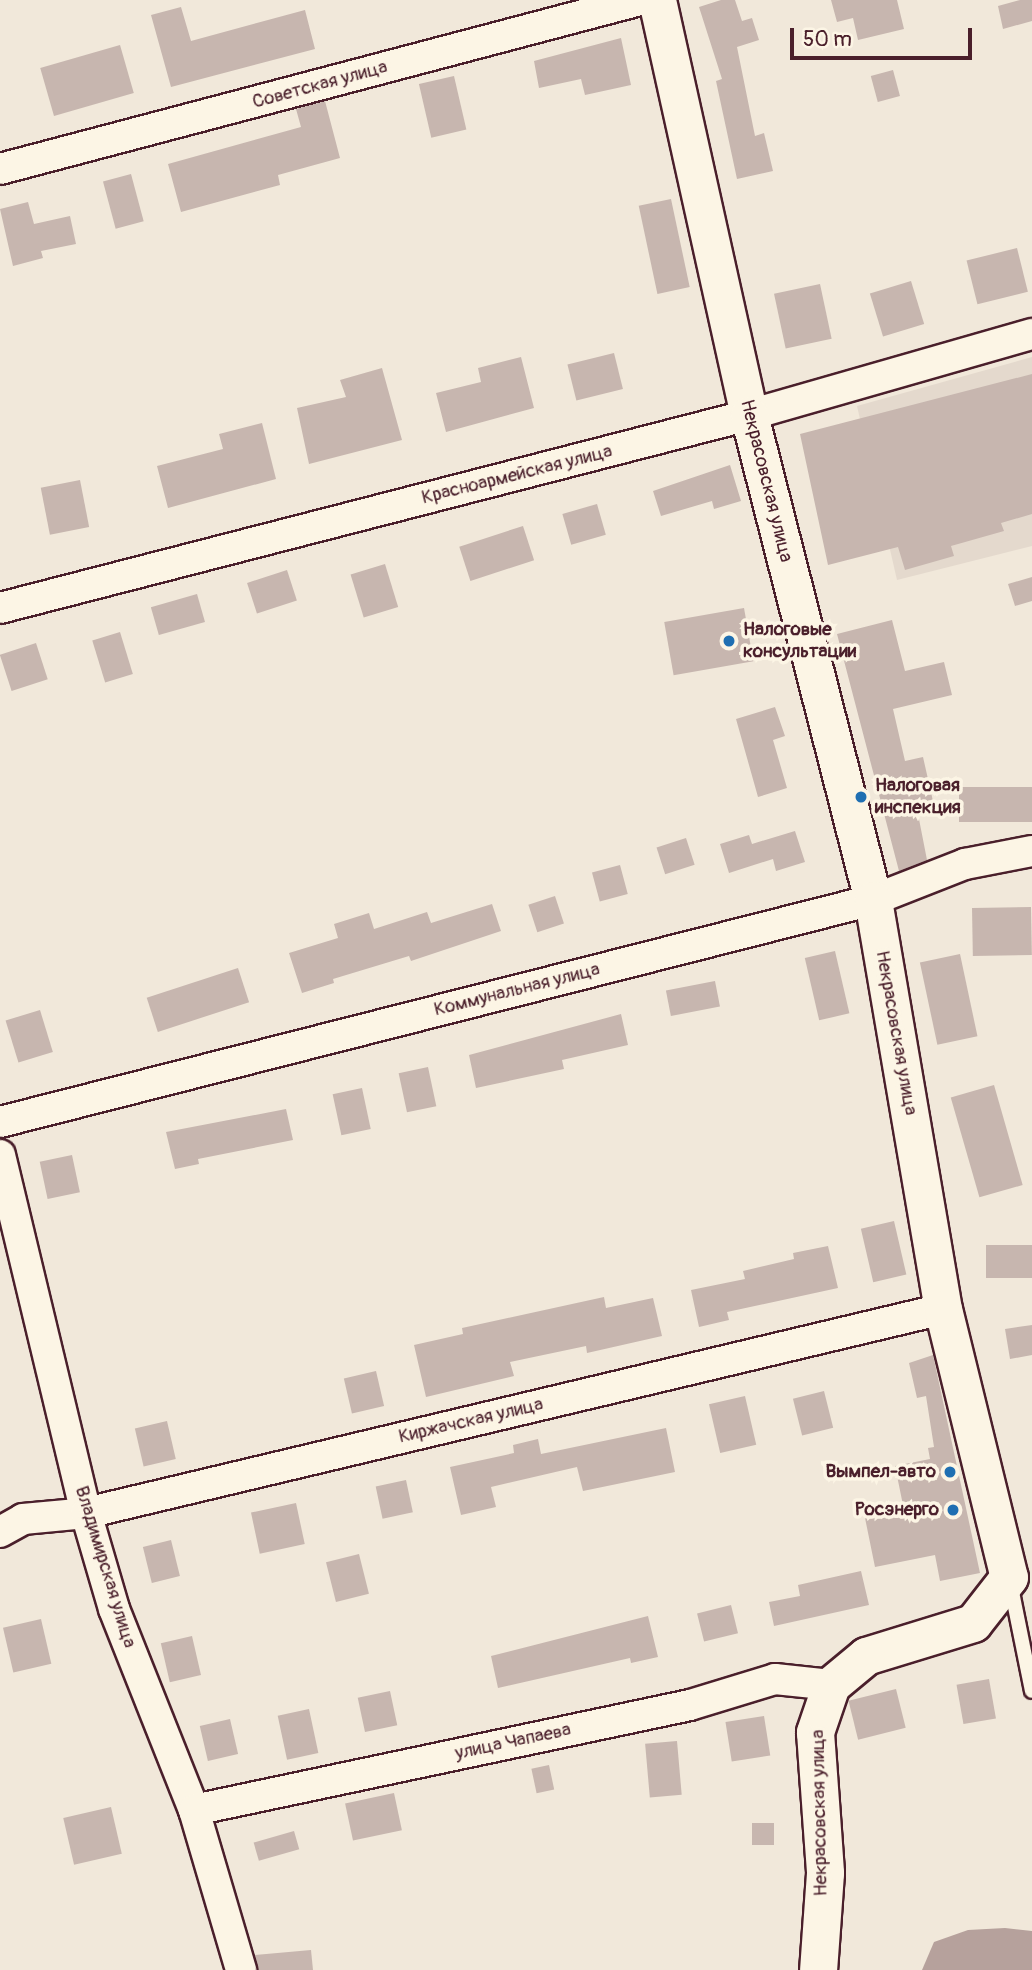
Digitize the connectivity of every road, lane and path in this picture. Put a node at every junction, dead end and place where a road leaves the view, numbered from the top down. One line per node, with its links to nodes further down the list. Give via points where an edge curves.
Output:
1 (640, 0): 3 (street, Советская улица)
2 (657, 0): 5 (street, Некрасовская улица)
3 (0, 169)
4 (1032, 334): 5 (street, Красноармейская улица)
5 (748, 415): 6 (street, Красноармейская улица); 8 (street, Некрасовская улица)
6 (0, 608)
7 (1032, 851): 8 (street, Коммунальная улица, via 965,864)
8 (873, 900): 9 (street, Коммунальная улица); 11 (street, Некрасовская улица)
9 (0, 1122)
10 (0, 1155): 12 (street, Владимирская улица)
11 (943, 1309): 12 (street, Киржачская улица); 14 (street, Некрасовская улица)
12 (86, 1513): 13 (street, Киржачская улица, via 23,1519); 17 (street, Владимирская улица, via 114,1609)
13 (0, 1532)
14 (1009, 1577): 15 (street, via 973,1623 866,1656); 16 (lane)
15 (831, 1685): 17 (street, улица Чапаева, via 775,1679 690,1705); 19 (street, Некрасовская улица, via 815,1732 825,1873)
16 (1032, 1691)
17 (194, 1810): 18 (street, Владимирская улица)
18 (241, 1970)
19 (817, 1970)

